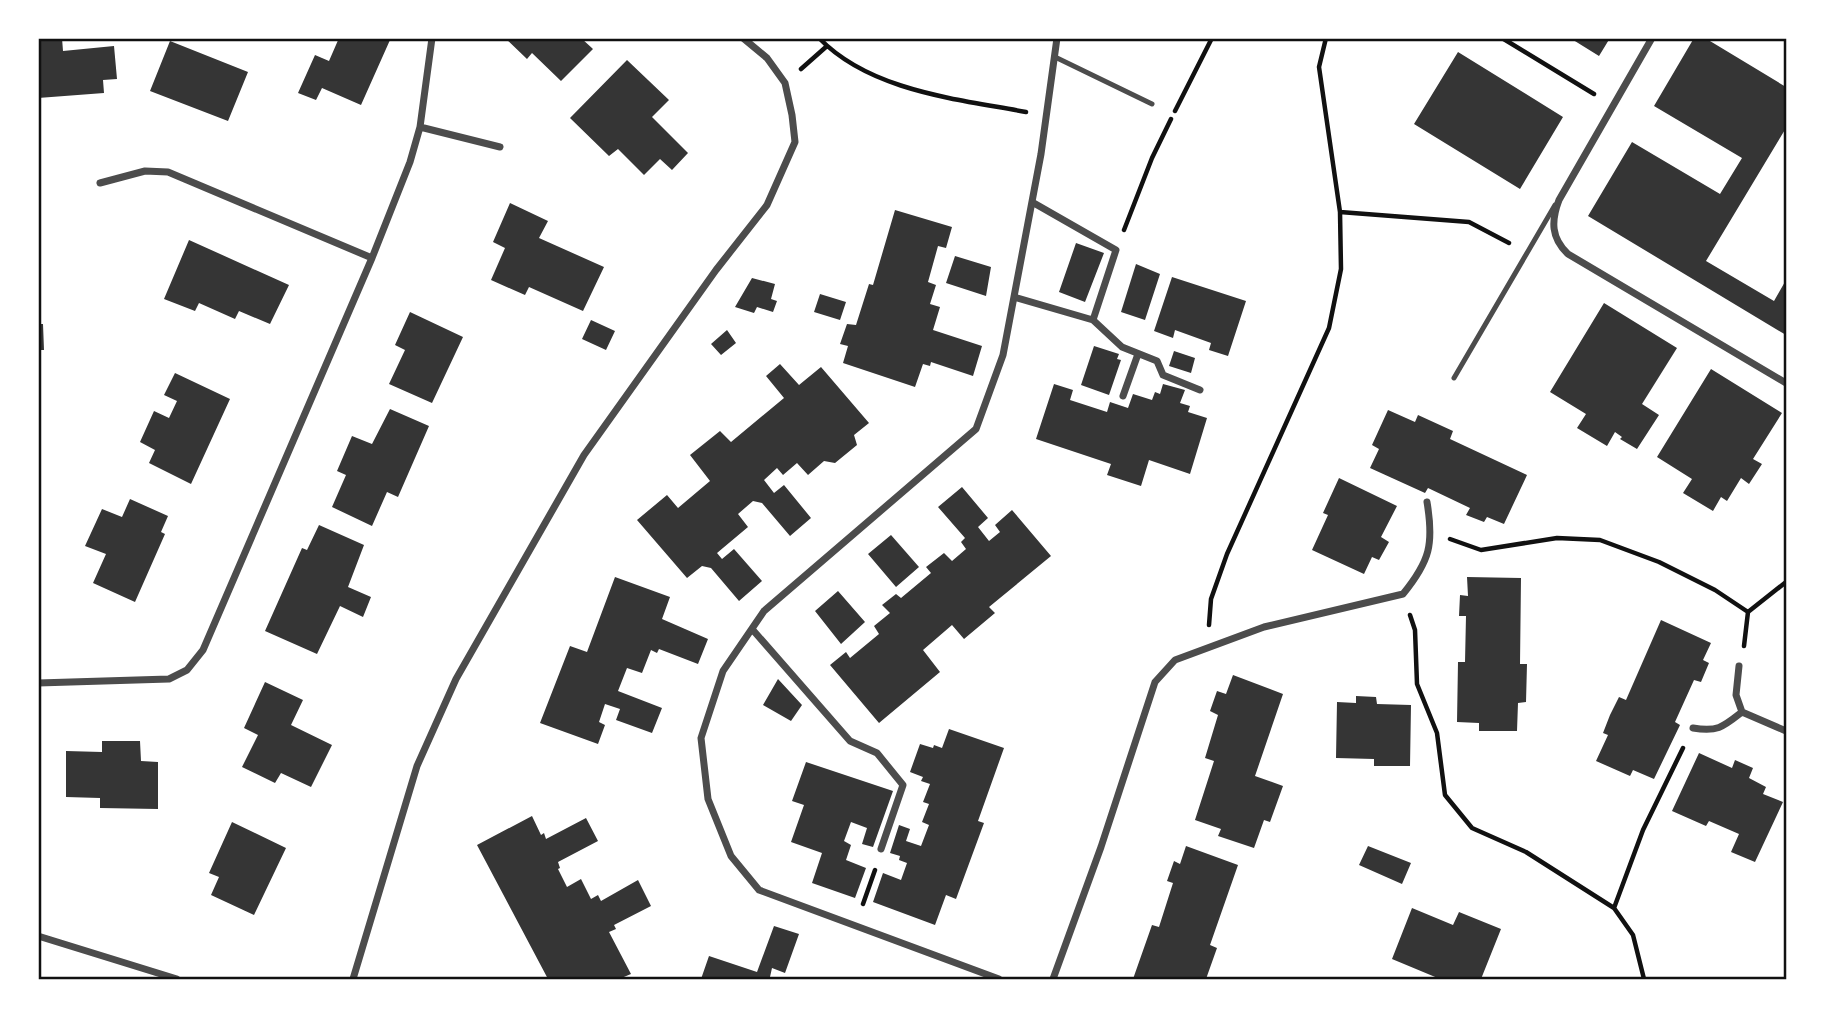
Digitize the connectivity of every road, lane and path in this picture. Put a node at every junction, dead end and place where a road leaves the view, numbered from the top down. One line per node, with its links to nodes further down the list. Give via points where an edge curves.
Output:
1 (432, 38): 15 (street)
2 (743, 38): 11 (street, via 768,58)
3 (820, 38): 9 (path)
4 (1058, 38): 10 (street)
5 (1212, 38): 21 (path, via 1152,158)
6 (1325, 38): 20 (path, via 1319,67)
7 (1502, 38): 13 (path)
8 (1651, 38): 13 (street)
9 (827, 46): 11 (path); 14 (path, via 889,83)
10 (1055, 57): 12 (lane); 14 (street)
11 (785, 83): 49 (street, via 795,142 767,205 584,455 456,679 417,766)
12 (1152, 104)
13 (1613, 106): 18 (street)
14 (1047, 116): 19 (street)
15 (420, 127): 16 (street); 23 (street)
16 (500, 148)
17 (100, 183): 23 (street, via 145,171 168,172)
18 (1559, 200): 22 (lane); 28 (street, via 1554,232 1558,245 1569,254)
19 (1032, 202): 21 (street); 24 (street)
20 (1340, 212): 22 (path, via 1469,222); 37 (path, via 1341,269 1329,328 1227,554 1210,599)
21 (1116, 250): 25 (street)
22 (1527, 254): 27 (lane)
23 (372, 258): 39 (street, via 203,650 187,670 169,680)
24 (1014, 297): 25 (street); 36 (street, via 1003,355 976,429 764,611)
25 (1093, 320): 26 (street, via 1122,347)
26 (1138, 354): 29 (street, via 1157,361 1163,375); 30 (street)
27 (1454, 378)
28 (1787, 383)
29 (1200, 390)
30 (1123, 396)
31 (1427, 502): 32 (street)
32 (1432, 532): 34 (street, via 1418,576); 35 (path, via 1481,550 1557,538 1600,540 1659,562)
33 (1787, 582): 35 (path)
34 (1403, 594): 37 (street, via 1264,627); 45 (path, via 1415,630 1417,684 1437,733 1445,795 1472,828 1526,852)
35 (1748, 612): 38 (path)
36 (752, 629): 43 (street, via 850,741 877,753 903,785); 46 (street, via 723,671 701,738 708,799 731,856 759,890)
37 (1208, 648): 51 (street, via 1175,660 1155,682)
38 (1739, 666): 40 (street, via 1737,695)
39 (38, 684)
40 (1742, 712): 41 (street, via 1711,731); 42 (street)
41 (1693, 728): 45 (path, via 1643,830)
42 (1787, 731)
43 (881, 849)
44 (874, 873): 46 (path)
45 (1614, 908): 52 (path, via 1633,935)
46 (855, 925): 50 (street)
47 (38, 936): 48 (street)
48 (177, 979)
49 (353, 979)
50 (999, 979)
51 (1053, 979)
52 (1644, 979)

